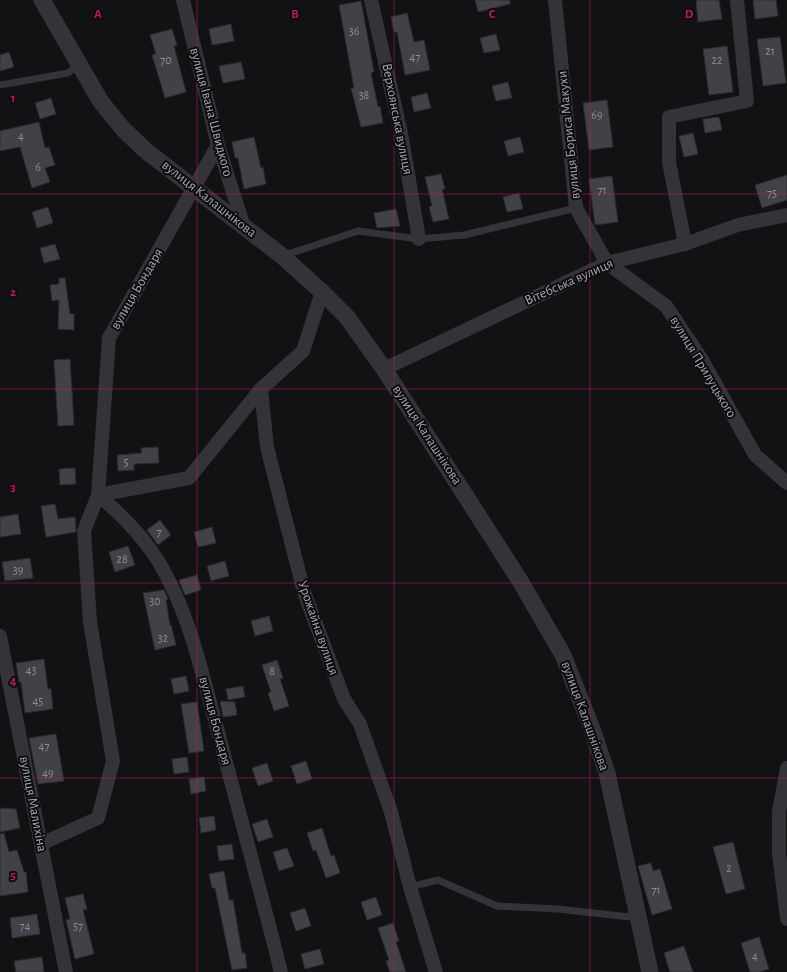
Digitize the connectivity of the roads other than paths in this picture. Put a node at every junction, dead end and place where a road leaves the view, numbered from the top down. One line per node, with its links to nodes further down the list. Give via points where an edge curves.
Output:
1 (42, 0): 6 (street, вулиця Калашнікова)
2 (183, 0): 8 (street, вулиця Івана Швидкого)
3 (371, 0): 13 (street, Верхоянська вулиця, via 401,133)
4 (555, 0): 10 (street, вулиця Бориса Макухи)
5 (736, 0): 14 (street, via 747,101 669,117 669,162)
6 (79, 64): 7 (lane, via 68,73); 9 (street, вулиця Калашнікова, via 101,102 123,129 145,150)
7 (0, 85)
8 (218, 145): 9 (street, вулиця Бондаря); 12 (street, вулиця Івана Швидкого)
9 (194, 187): 12 (street, вулиця Калашнікова); 21 (street, вулиця Бондаря, via 109,338)
10 (576, 208): 13 (lane, via 464,235); 16 (street, вулиця Бориса Макухи)
11 (787, 215): 14 (street, Вітебська вулиця, via 738,225)
12 (242, 224): 15 (street, вулиця Калашнікова)
13 (419, 239): 15 (lane, via 358,231)
14 (685, 244): 16 (street, Вітебська вулиця)
15 (282, 256): 17 (street, вулиця Калашнікова)
16 (607, 263): 18 (street, Вітебська вулиця); 20 (street, вулиця Прилуцького, via 666,306 702,360 755,455)
17 (322, 292): 18 (street, вулиця Калашнікова, via 356,328); 19 (street, via 303,351)
18 (384, 369): 26 (street, вулиця Калашнікова, via 519,579 563,656 607,773)
19 (261, 389): 21 (street, via 188,478); 25 (street, Урожайна вулиця, via 267,447 304,592 344,699 360,724 391,812)
20 (787, 483)
21 (98, 495): 24 (street, вулиця Бондаря, via 84,531 90,622 113,761 98,818); 29 (street, вулиця Бондаря, via 141,537 160,565 183,611 250,849)
22 (0, 636): 24 (street, вулиця Малихіна)
23 (787, 768): 27 (street, via 779,812 779,854)
24 (41, 844): 28 (street, вулиця Малихіна)
25 (410, 887): 26 (lane, via 438,880 497,906 558,909); 30 (street, Урожайна вулиця)
26 (639, 918): 31 (street, вулиця Калашнікова)
27 (787, 918)
28 (66, 972)
29 (281, 972)
30 (436, 972)
31 (650, 972)

